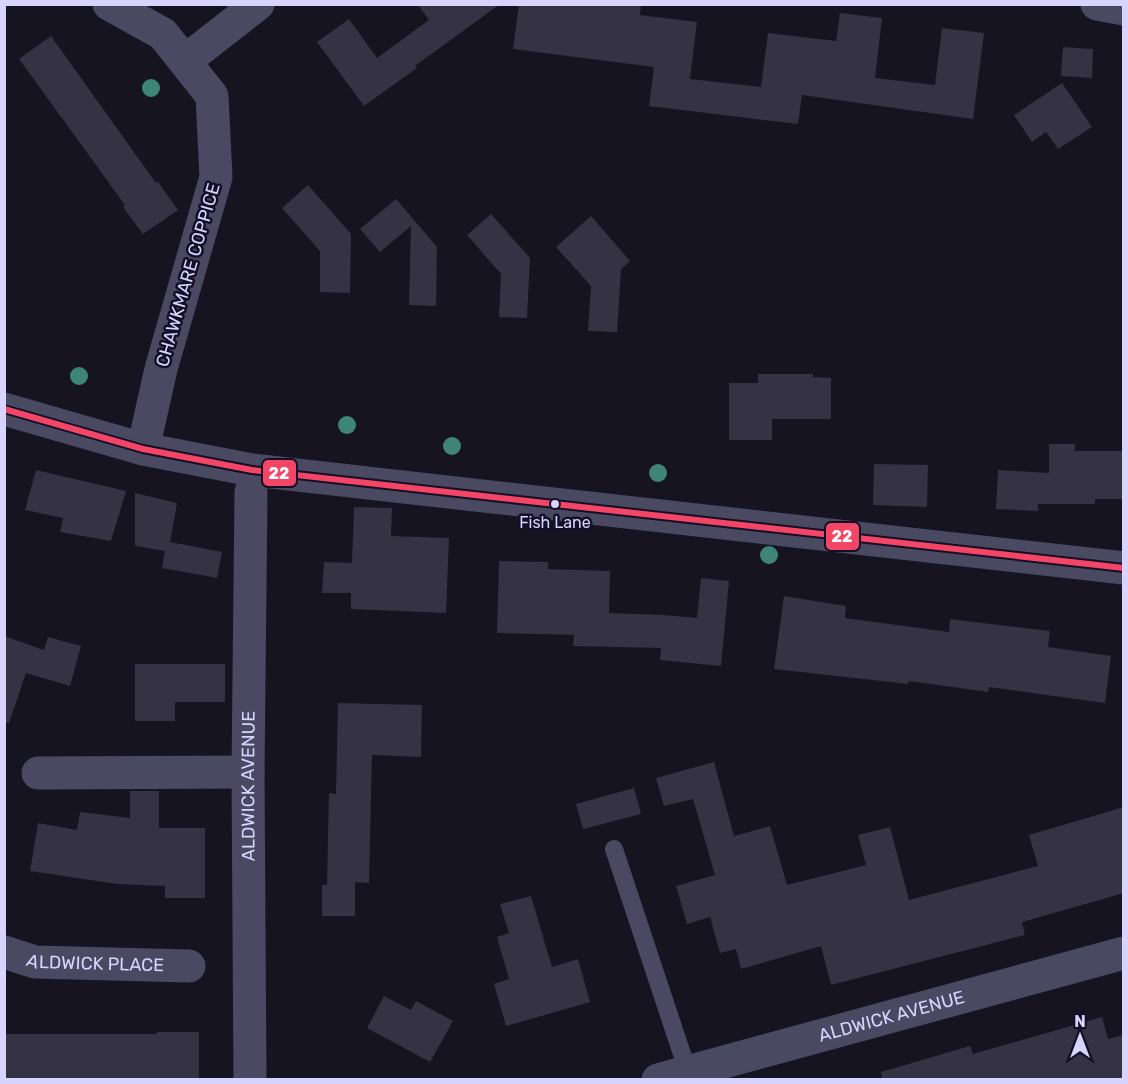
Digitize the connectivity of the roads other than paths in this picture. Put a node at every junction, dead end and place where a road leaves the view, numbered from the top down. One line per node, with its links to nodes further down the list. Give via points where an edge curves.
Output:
1 (109, 4): 5 (street, CHAWKMARE COPPICE, via 163,34)
2 (258, 4): 5 (street)
3 (1097, 4): 4 (street)
4 (1124, 9)
5 (185, 61): 7 (street, CHAWKMARE COPPICE, via 212,96 216,177 161,369)
6 (4, 409): 7 (street)
7 (143, 449): 9 (street, via 252,470)
8 (251, 492): 11 (street, ALDWICK AVENUE)
9 (1124, 568)
10 (38, 772): 11 (street)
11 (248, 772): 17 (street, ALDWICK AVENUE)
12 (614, 849): 16 (lane)
13 (4, 952): 15 (street, ALDWICK PLACE, via 35,962)
14 (1124, 953): 16 (street, ALDWICK AVENUE)
15 (189, 966)
16 (673, 1076)
17 (250, 1080)

